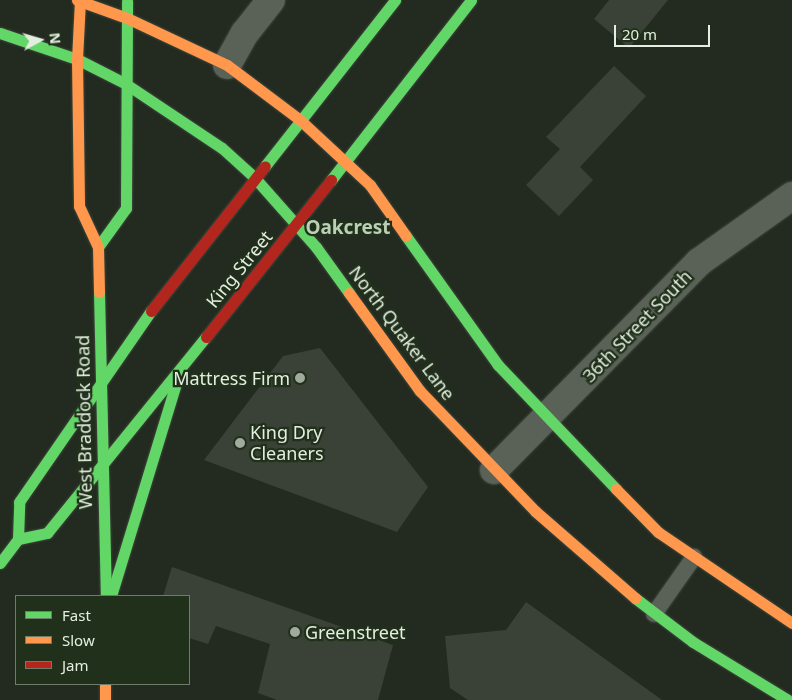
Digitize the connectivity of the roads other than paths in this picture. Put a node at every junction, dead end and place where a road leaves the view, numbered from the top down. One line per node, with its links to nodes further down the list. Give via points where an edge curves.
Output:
1 (79, 0): 6 (main road); 8 (main road, West Braddock Road)
2 (127, 0): 6 (main road)
3 (271, 0): 9 (street, via 245,33)
4 (395, 0): 11 (main road)
5 (471, 0): 12 (main road, King Street)
6 (127, 18): 9 (main road); 10 (main road)
7 (0, 33): 8 (main road, North Quaker Lane)
8 (77, 59): 10 (main road, North Quaker Lane); 16 (main road, West Braddock Road, via 79,206)
9 (227, 65): 11 (main road)
10 (126, 84): 13 (main road, North Quaker Lane, via 186,121); 16 (main road, via 126,208)
11 (299, 119): 12 (main road); 13 (main road)
12 (344, 162): 15 (main road, King Street); 19 (main road, via 380,197 498,366)
13 (254, 177): 15 (main road, North Quaker Lane); 18 (main road, via 158,301)
14 (792, 196): 19 (street, 36th Street South, via 699,262)
15 (296, 226): 17 (main road, King Street); 21 (main road, North Quaker Lane, via 420,391)
16 (98, 247): 18 (main road, West Braddock Road)
17 (180, 370): 20 (main road, King Street); 26 (main road)
18 (102, 384): 20 (main road, West Braddock Road); 22 (main road, via 19,502)
19 (547, 419): 21 (street, 36th Street South); 23 (main road, via 658,532)
20 (103, 465): 22 (main road, King Street, via 47,533); 25 (main road, West Braddock Road)
21 (494, 470): 27 (main road, North Quaker Lane, via 585,558)
22 (18, 539): 24 (main road)
23 (694, 557): 27 (lane); 28 (main road)
24 (0, 563)
25 (106, 595)
26 (112, 595)
27 (654, 614): 31 (main road, North Quaker Lane)
28 (792, 623)
29 (105, 685): 30 (main road)
30 (105, 700)
31 (788, 700)

